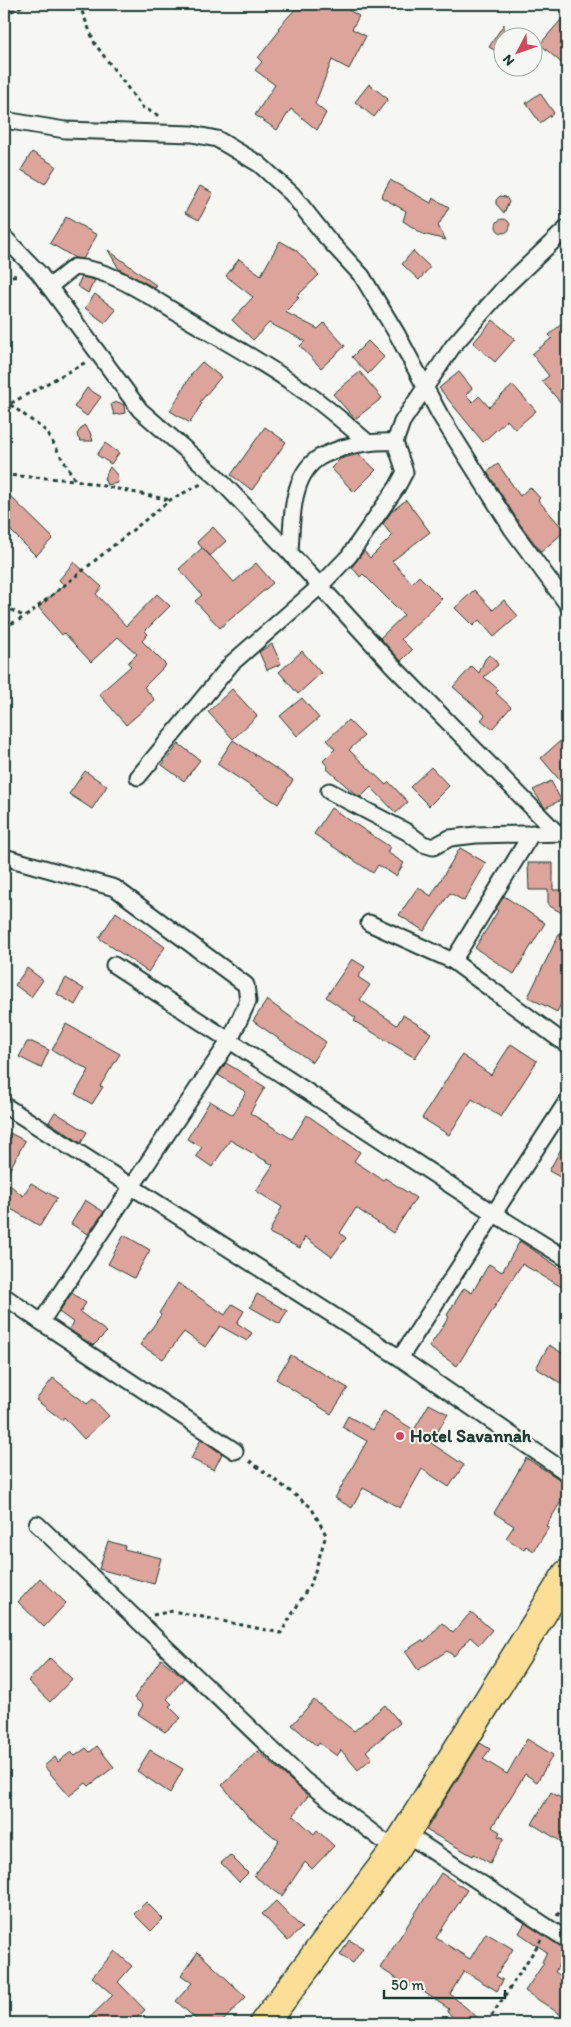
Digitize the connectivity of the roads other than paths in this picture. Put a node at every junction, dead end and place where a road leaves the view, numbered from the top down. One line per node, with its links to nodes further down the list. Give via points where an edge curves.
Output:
1 (4, 120): 5 (street, via 65,130 192,134 217,139 250,159 292,194 362,276)
2 (567, 228): 5 (street, via 503,290 453,346)
3 (4, 237): 4 (street)
4 (49, 287): 6 (street, via 74,267 106,274 256,360 304,392); 8 (street, via 140,410 217,477)
5 (426, 386): 7 (street, via 402,422); 10 (street, via 440,415 512,529)
6 (366, 441): 7 (street); 8 (street, via 332,451 309,466 300,484 293,513)
7 (395, 442): 9 (street, via 405,472 398,487 349,556)
8 (290, 553): 9 (street)
9 (320, 587): 11 (street, via 232,663); 13 (street, via 394,667)
10 (567, 604)
11 (138, 776)
12 (328, 790): 14 (street, via 433,847 450,838)
13 (562, 832): 14 (street)
14 (532, 833): 17 (street)
15 (4, 857): 19 (street, via 115,888 226,968 246,985 248,1001)
16 (369, 923): 17 (street)
17 (453, 960): 20 (street)
18 (114, 965): 19 (street)
19 (230, 1040): 23 (street); 24 (street)
20 (567, 1045)
21 (567, 1101): 24 (street)
22 (4, 1105): 23 (street)
23 (132, 1189): 27 (street); 28 (street)
24 (493, 1213): 25 (street); 28 (street)
25 (567, 1259)
26 (4, 1296): 27 (street)
27 (41, 1322): 29 (street)
28 (400, 1358): 30 (street)
29 (235, 1450)
30 (567, 1473)
31 (36, 1524): 33 (street, via 304,1780)
32 (567, 1574): 33 (highway)
33 (400, 1842): 34 (street); 35 (highway)
34 (567, 1940)
35 (266, 2023)

